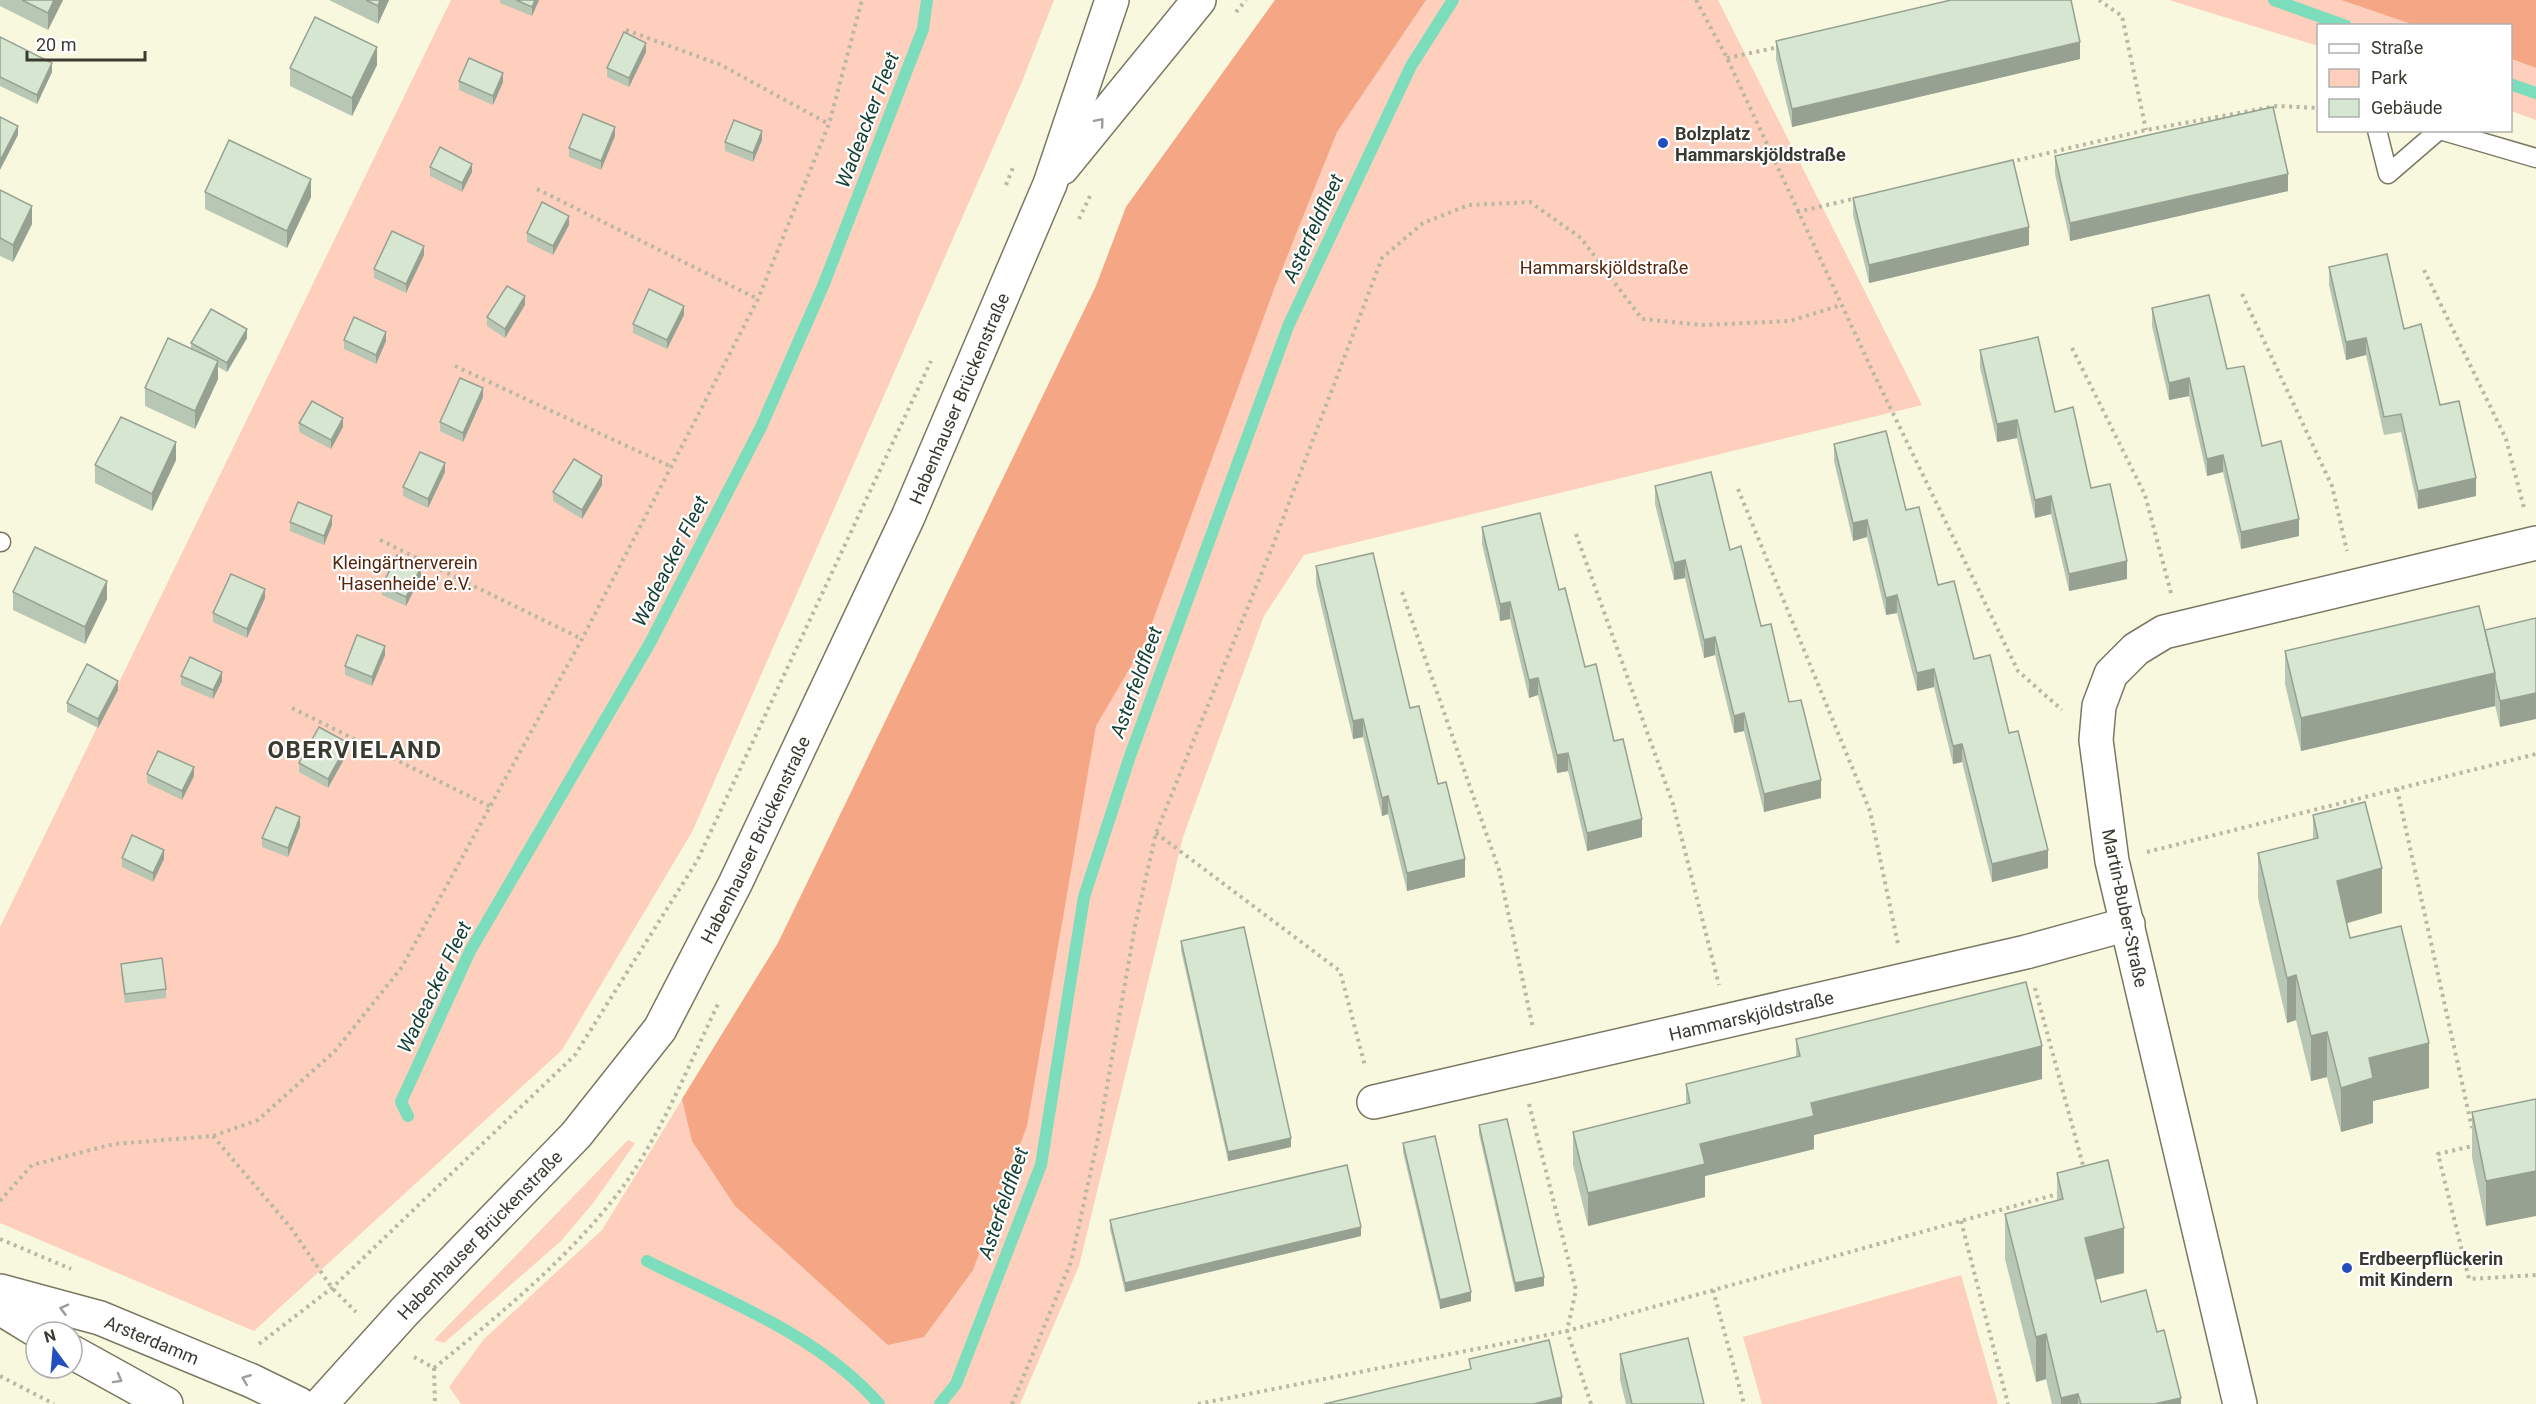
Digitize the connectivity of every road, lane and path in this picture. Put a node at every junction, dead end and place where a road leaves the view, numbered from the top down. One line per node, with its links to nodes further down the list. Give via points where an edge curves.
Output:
1 (862, 0): 10 (path)
2 (1112, 0): 18 (street, Habenhauser Brückenstraße)
3 (1198, 0): 18 (street, Habenhauser Brückenstraße, one-way to 3)
4 (1696, 0): 8 (path)
5 (2099, 0): 11 (path, via 2122,16)
6 (626, 30): 10 (path, via 722,65)
7 (1784, 45): 8 (path)
8 (1726, 58): 22 (path)
9 (2317, 108): 11 (path, via 2277,106)
10 (829, 124): 25 (path)
11 (2146, 130): 17 (path)
12 (2378, 132): 13 (lane, via 2388,174)
13 (2437, 132)
14 (2446, 132): 15 (lane)
15 (2536, 158)
16 (1017, 159): 20 (path)
17 (2007, 163)
18 (1050, 184): 73 (street, Habenhauser Brückenstraße, via 908,517 735,884 660,1029 576,1135 405,1311)
19 (537, 189): 25 (path)
20 (1003, 192)
21 (1867, 195): 22 (path)
22 (1797, 212): 26 (path)
23 (2424, 270): 34 (path, via 2506,439)
24 (2242, 294): 35 (path, via 2332,486)
25 (758, 299): 30 (path)
26 (1841, 305): 40 (path, via 2018,671); 44 (path, via 1790,321 1702,325 1642,319 1581,238 1530,202 1469,205 1423,223 1382,258 1273,545)
27 (2072, 348): 37 (path, via 2145,495)
28 (934, 354): 60 (path, via 697,861 575,1055)
29 (455, 366): 30 (path)
30 (672, 466): 38 (path)
31 (1738, 489): 48 (path, via 1869,811)
32 (1576, 534): 49 (path, via 1673,804)
33 (380, 540): 38 (path)
34 (2534, 543): 35 (street, Martin-Buber-Straße)
35 (2355, 586): 37 (street, Martin-Buber-Straße)
36 (1402, 592): 50 (path, via 1499,870)
37 (2179, 629): 40 (street, Martin-Buber-Straße, via 2164,632 2136,649 2111,674 2099,706)
38 (582, 639): 43 (path)
39 (292, 708): 43 (path)
40 (2096, 740): 45 (street, Martin-Buber-Straße)
41 (2536, 754): 42 (path)
42 (2397, 789): 45 (path); 54 (path)
43 (491, 807): 52 (path, via 402,967 335,1051 258,1119)
44 (1156, 832): 51 (path, via 1340,971); 75 (path, via 1071,1262)
45 (2112, 861): 46 (street, Martin-Buber-Straße)
46 (2128, 924): 47 (street, Hammarskjöldstraße); 80 (street, Martin-Buber-Straße)
47 (2025, 952): 48 (street, Hammarskjöldstraße); 55 (path)
48 (1906, 980): 49 (street, Hammarskjöldstraße)
49 (1728, 1020): 50 (street, Hammarskjöldstraße)
50 (1530, 1066): 51 (street, Hammarskjöldstraße); 65 (path, via 1576,1290)
51 (1374, 1102)
52 (213, 1136): 57 (path, via 114,1144 32,1165); 60 (path, via 291,1228)
53 (2486, 1143): 54 (path)
54 (2476, 1146): 59 (path, via 2438,1154 2469,1279)
55 (2086, 1174)
56 (2068, 1191): 58 (path)
57 (0, 1201)
58 (1961, 1221): 61 (path); 79 (path)
59 (2536, 1275)
60 (332, 1288): 66 (path, via 259,1344)
61 (1713, 1290): 65 (path); 78 (path)
62 (0, 1292): 72 (street, Arsterdamm, one-way to 62, via 100,1318)
63 (0, 1308): 64 (street)
64 (24, 1323)
65 (1567, 1331): 76 (path); 77 (path)
66 (249, 1342)
67 (84, 1359): 71 (street, one-way to 71)
68 (434, 1368): 74 (path)
69 (0, 1376): 70 (path)
70 (54, 1404)
71 (166, 1404)
72 (299, 1404)
73 (321, 1404)
74 (435, 1404)
75 (1012, 1404)
76 (1198, 1404)
77 (1591, 1404)
78 (1744, 1404)
79 (2008, 1404)
80 (2240, 1404)

